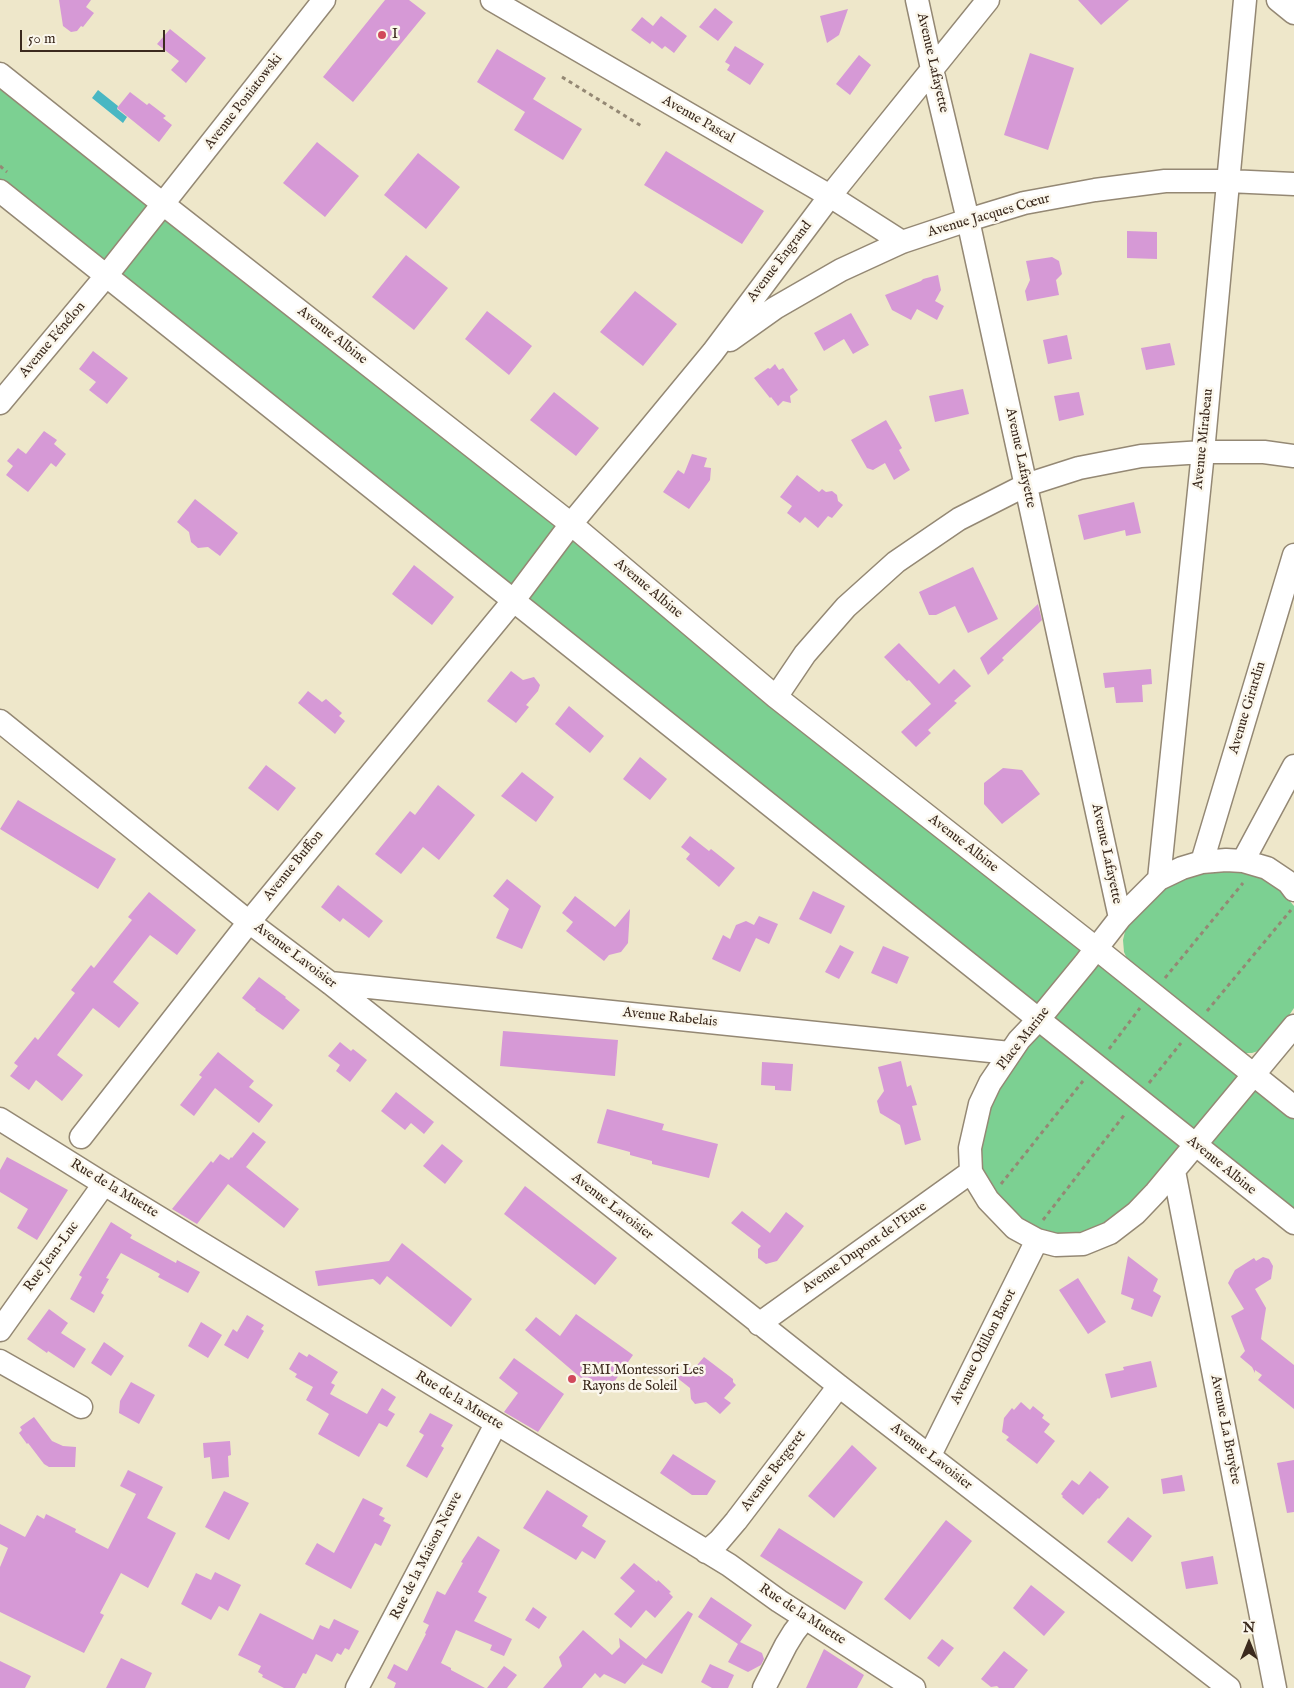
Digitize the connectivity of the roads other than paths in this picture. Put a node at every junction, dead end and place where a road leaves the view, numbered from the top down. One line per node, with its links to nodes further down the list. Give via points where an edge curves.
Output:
1 (324, 0): 14 (street, Avenue Poniatowski)
2 (492, 0): 13 (street, Avenue Pascal)
3 (917, 0): 8 (street, Avenue Lafayette)
4 (988, 0): 8 (street, Avenue Engrand)
5 (1246, 0): 10 (street, Avenue Mirabeau)
6 (1278, 0): 7 (street)
7 (1294, 13)
8 (932, 69): 13 (street, Avenue Engrand); 15 (street, Avenue Lafayette)
9 (0, 74): 14 (street, Avenue Albine)
10 (1228, 180): 11 (street, Avenue Jacques Cœur); 15 (street, Avenue Jacques Cœur, via 1165,181 1095,190 1024,203); 20 (street, Avenue Mirabeau)
11 (1294, 184)
12 (0, 191): 17 (street, Avenue Albine)
13 (830, 196): 16 (street, Avenue Pascal); 18 (street, Avenue Engrand)
14 (163, 204): 17 (street, Avenue Poniatowski); 23 (street, Avenue Albine)
15 (968, 220): 16 (street, Avenue Jacques Cœur); 22 (street, Avenue Lafayette)
16 (902, 242): 18 (street, Avenue Jacques Cœur, via 841,270 775,308)
17 (106, 276): 19 (street, Avenue Fénélon); 25 (street, Avenue Albine)
18 (713, 352): 23 (street, Avenue Engrand)
19 (0, 403)
20 (1202, 452): 21 (street, via 1264,452); 22 (street, via 1141,456 1079,468); 31 (street, Avenue Mirabeau)
21 (1294, 456)
22 (1026, 485): 26 (street, via 958,519 896,562 846,607 805,654); 33 (street, Avenue Lafayette)
23 (571, 524): 25 (street, Avenue Buffon); 26 (street, Avenue Albine)
24 (1294, 555): 29 (street, Avenue Girardin)
25 (514, 600): 34 (street, Avenue Buffon); 37 (street, Avenue Albine)
26 (776, 697): 35 (street, Avenue Albine)
27 (0, 721): 34 (street, Avenue Lavoisier)
28 (1294, 766): 30 (street)
29 (1202, 862): 30 (street, Place Marine, via 1226,860); 31 (street, Place Marine)
30 (1244, 871): 32 (street, Place Marine, via 1267,868)
31 (1159, 879): 33 (street, Place Marine)
32 (1292, 882)
33 (1120, 918): 35 (street, Place Marine)
34 (249, 922): 36 (street, Avenue Lavoisier); 44 (street, Avenue Buffon)
35 (1097, 949): 37 (street, Place Marine); 41 (street, Avenue Albine)
36 (330, 983): 40 (street, Avenue Rabelais); 51 (street, Avenue Lavoisier)
37 (1039, 1019): 40 (street, Place Marine); 45 (street, Avenue Albine)
38 (1294, 1026): 39 (street, Place Marine)
39 (1286, 1046): 41 (street, Place Marine)
40 (1010, 1053): 47 (street, Place Marine, via 980,1104 970,1148)
41 (1254, 1074): 42 (street, Avenue Albine); 45 (street, Place Marine)
42 (1294, 1107)
43 (0, 1119): 48 (street, Rue de la Muette)
44 (81, 1137)
45 (1195, 1144): 46 (street, Place Marine); 49 (street, Avenue Albine)
46 (1174, 1171): 50 (street, Place Marine, via 1136,1213 1110,1233 1083,1244 1056,1245); 64 (street, Avenue La Bruyère)
47 (972, 1172): 50 (street, Place Marine, via 988,1200 1015,1228); 51 (street, Avenue Dupont de l'Eure)
48 (104, 1184): 52 (street, Rue Jean-Luc); 56 (street, Rue de la Muette)
49 (1294, 1223)
50 (1034, 1238): 57 (street, Avenue Odillon Barot)
51 (759, 1324): 54 (street, Avenue Lavoisier)
52 (0, 1330)
53 (0, 1361): 55 (street)
54 (839, 1386): 57 (street, Avenue Lavoisier); 58 (street, Avenue Bergeret, via 736,1521)
55 (81, 1407)
56 (496, 1424): 58 (street, Rue de la Muette); 60 (street, Rue de la Maison Neuve)
57 (930, 1455): 63 (street, Avenue Lavoisier)
58 (706, 1552): 59 (street, Rue de la Muette)
59 (805, 1618): 61 (street, via 786,1644); 62 (street, Rue de la Muette)
60 (357, 1688)
61 (764, 1688)
62 (914, 1688)
63 (1229, 1688)
64 (1275, 1688)

